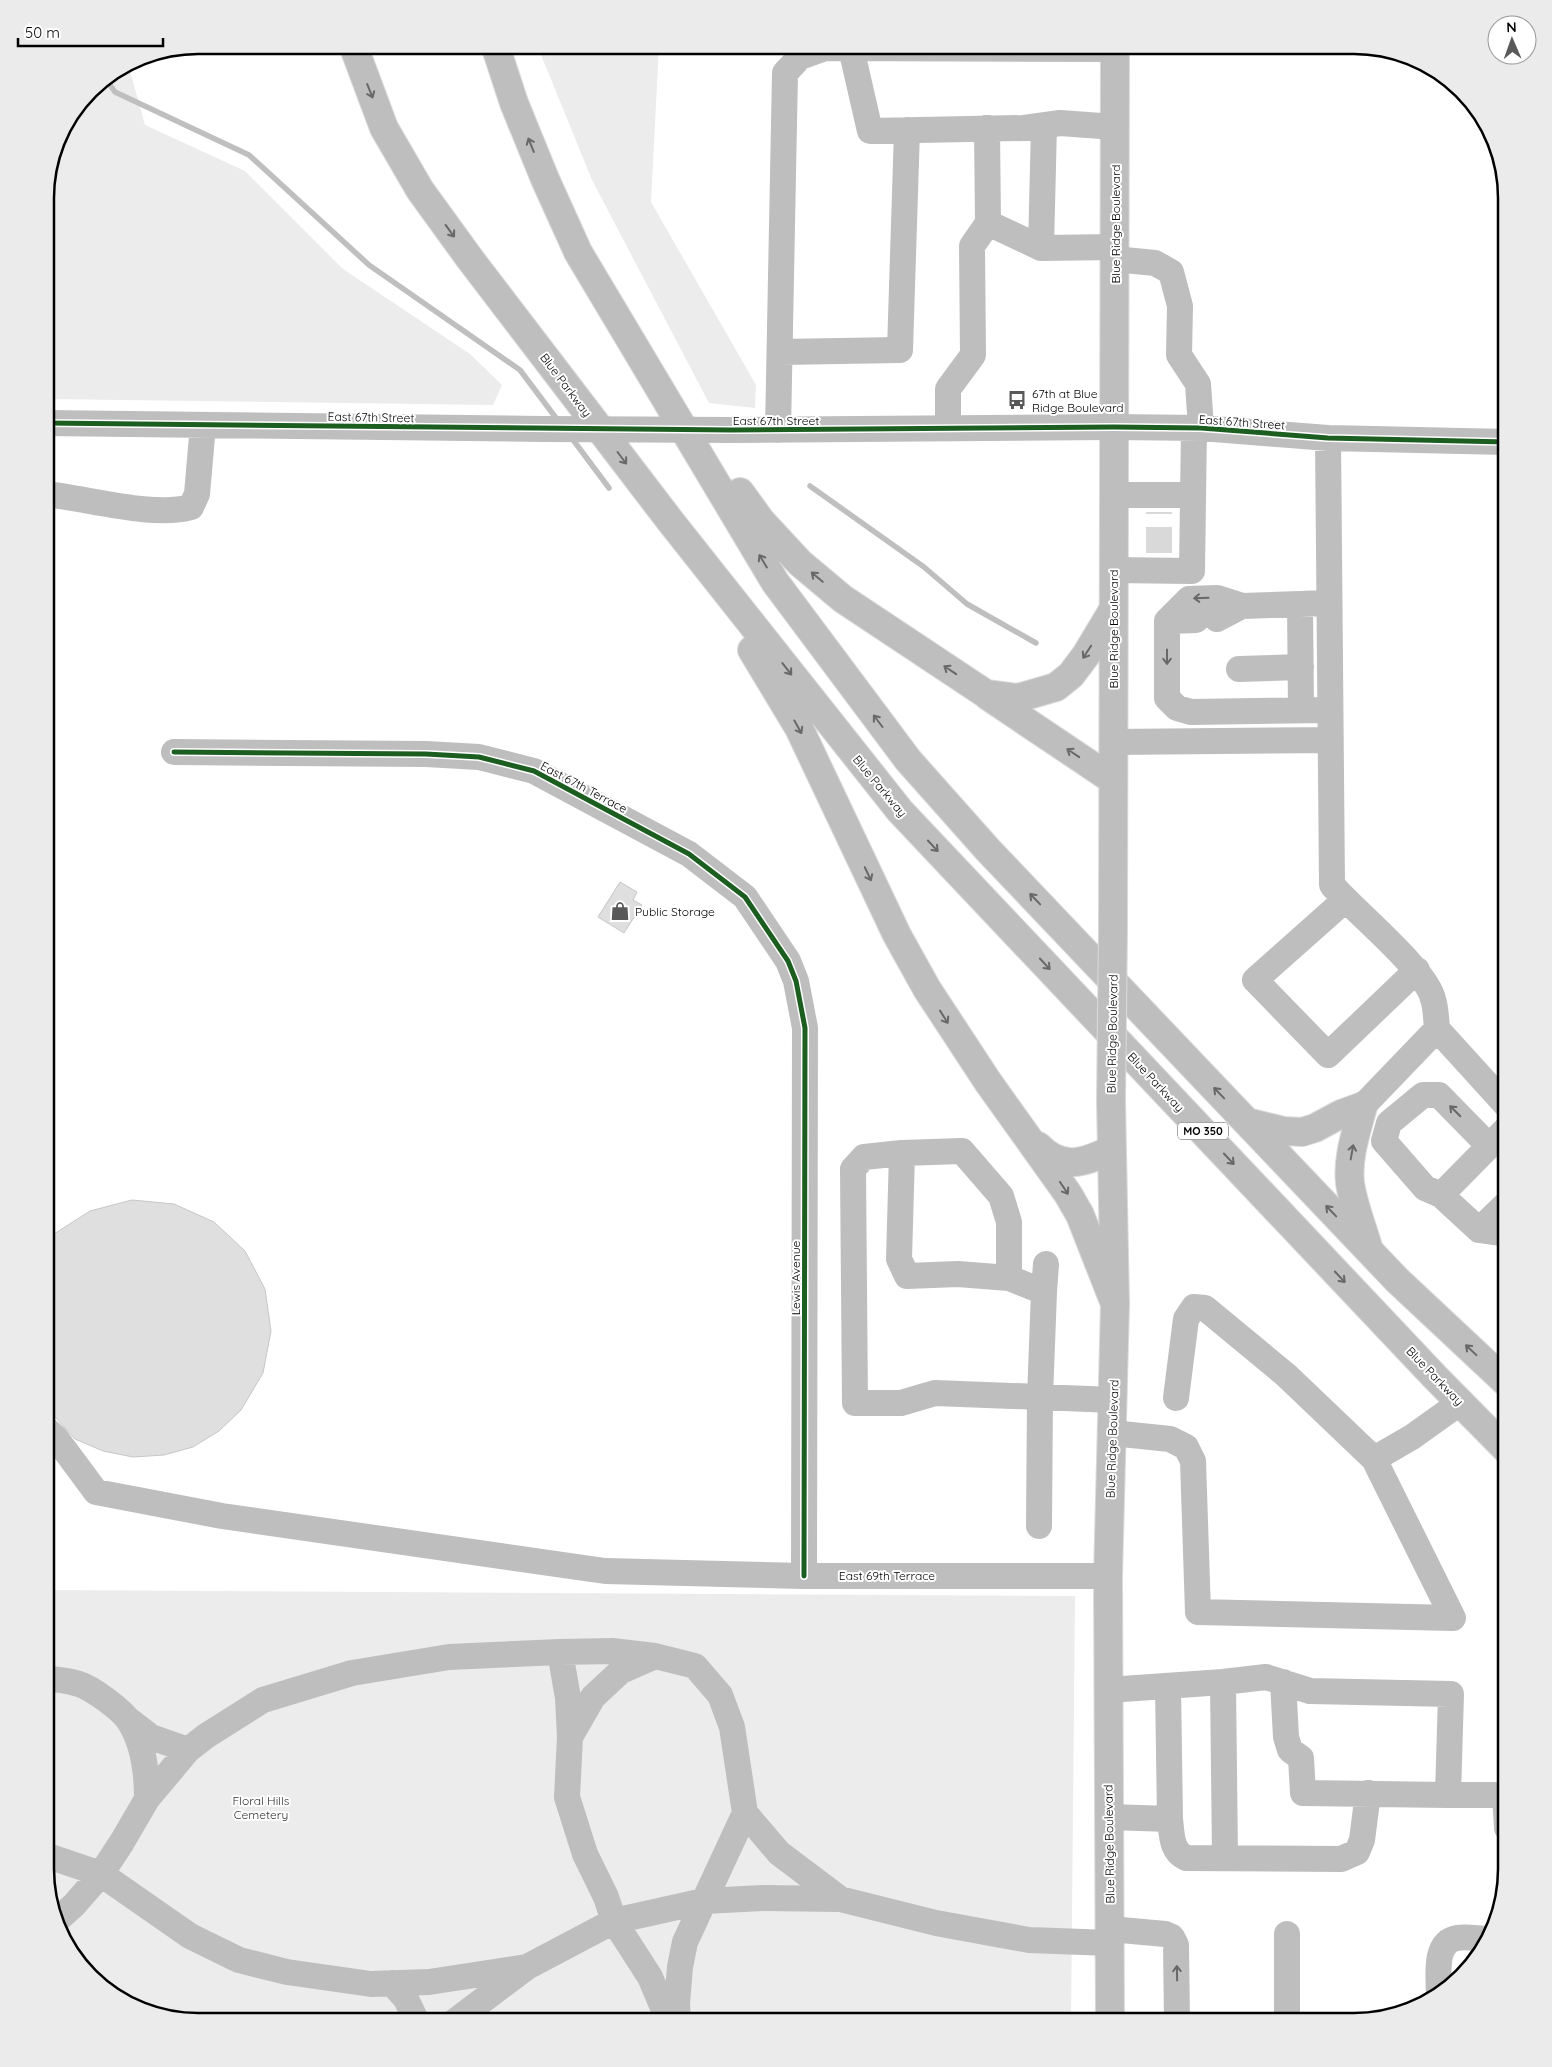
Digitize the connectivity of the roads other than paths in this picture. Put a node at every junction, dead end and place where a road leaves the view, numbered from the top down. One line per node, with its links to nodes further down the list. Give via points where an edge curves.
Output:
1 (356, 54): 26 (main road, Blue Parkway / MO 350, one-way to 26, via 384,128 420,190)
2 (498, 54): 10 (main road, MO 350, one-way to 2)
3 (809, 54): 14 (street, via 800,57 785,73)
4 (852, 54): 9 (street, via 870,131)
5 (1115, 54): 7 (main road, Blue Ridge Boulevard)
6 (1044, 125): 7 (street); 8 (street); 12 (street)
7 (1115, 127): 13 (main road, Blue Ridge Boulevard)
8 (987, 128): 9 (street); 11 (street)
9 (907, 130): 14 (street, via 900,350)
10 (545, 179): 35 (main road, one-way to 10, via 843,599 800,564 761,521 719,463 592,244); 48 (main road, MO 350, one-way to 10, via 988,850 908,760 837,666 775,582 625,333 578,252)
11 (988, 223): 12 (street); 18 (street, via 972,246 973,355 948,389)
12 (1041, 248): 13 (street)
13 (1114, 253): 17 (main road, Blue Ridge Boulevard); 19 (street, via 1155,263 1171,272 1180,306 1179,355 1198,384)
14 (780, 352): 20 (street)
15 (54, 423): 16 (street, East 67th Street)
16 (203, 425): 20 (street, East 67th Street, bridge); 23 (street, via 197,494 191,507 178,511 136,508)
17 (1114, 427): 18 (street, East 67th Street); 19 (street, East 67th Street); 24 (main road, Blue Ridge Boulevard)
18 (948, 428): 20 (street, East 67th Street)
19 (1197, 428): 21 (street, East 67th Street); 25 (street)
20 (778, 430)
21 (1328, 438): 22 (street, East 67th Street); 28 (street)
22 (1498, 442)
23 (54, 495)
24 (1114, 495): 25 (street, via 1160,504); 27 (main road, Blue Ridge Boulevard)
25 (1192, 495): 27 (street, via 1192,571 1159,562)
26 (671, 522): 49 (main road, one-way to 49, via 800,728 897,934 927,989 982,1074); 66 (main road, Blue Parkway / MO 350, one-way to 66, via 900,811)
27 (1113, 570): 31 (main road, Blue Ridge Boulevard)
28 (1329, 603): 29 (street); 37 (street)
29 (1300, 604): 30 (street); 33 (street)
30 (1242, 606): 32 (street, via 1207,619); 32 (street, one-way to 32, via 1218,598 1189,598)
31 (1113, 610): 35 (main road, one-way to 35, via 1086,655 1071,675 1056,686 1018,698); 39 (main road, Blue Ridge Boulevard)
32 (1167, 620): 36 (street, one-way to 36, via 1168,698 1177,708 1191,712)
33 (1300, 667): 34 (street); 36 (street)
34 (1239, 669)
35 (986, 694): 41 (main road, one-way to 35)
36 (1301, 710): 37 (street)
37 (1330, 710): 38 (street)
38 (1330, 740): 39 (street); 42 (street, via 1332,885)
39 (1113, 742): 41 (main road, Blue Ridge Boulevard)
40 (174, 752): 44 (street, East 67th Terrace, via 444,755 479,757 534,771 689,854 745,897 788,961)
41 (1113, 780): 51 (main road, Blue Ridge Boulevard, bridge)
42 (1345, 900): 43 (street); 43 (street, via 1255,980 1328,1055)
43 (1417, 970): 45 (street, via 1433,997)
44 (796, 981): 72 (street, Lewis Avenue, via 805,1028)
45 (1437, 1029): 46 (street); 47 (street)
46 (1498, 1096)
47 (1363, 1106): 48 (main road, via 1302,1132); 57 (main road, one-way to 47, via 1350,1181 1352,1154)
48 (1247, 1122): 57 (main road, MO 350, one-way to 48)
49 (1026, 1134): 51 (main road, via 1044,1152 1066,1162 1084,1162); 61 (main road, one-way to 61, via 1080,1215)
50 (1498, 1137): 53 (street); 53 (street, one-way to 53, via 1439,1095 1423,1095 1389,1123 1384,1141 1425,1188)
51 (1111, 1150): 61 (main road, Blue Ridge Boulevard)
52 (902, 1153): 59 (street, via 962,1151 1001,1196 1009,1222); 59 (street, via 899,1259 907,1276 958,1274); 63 (street, via 864,1157 853,1168 855,1403 901,1402 935,1393)
53 (1441, 1195): 55 (street)
54 (1498, 1212): 55 (street)
55 (1479, 1230): 56 (street)
56 (1498, 1233)
57 (1369, 1251): 62 (main road, MO 350, one-way to 57)
58 (1046, 1264): 60 (street)
59 (1009, 1278): 60 (street)
60 (1044, 1292): 63 (street)
61 (1114, 1304): 65 (main road, Blue Ridge Boulevard)
62 (1498, 1375)
63 (1040, 1397): 65 (street); 71 (street)
64 (1176, 1398): 70 (street, via 1186,1319 1194,1307 1205,1308 1286,1375)
65 (1113, 1400): 67 (main road, Blue Ridge Boulevard)
66 (1461, 1402): 69 (main road, Blue Parkway / MO 350); 70 (street)
67 (1112, 1432): 70 (street, via 1170,1439 1186,1447 1193,1461 1198,1612 1453,1618); 73 (main road, Blue Ridge Boulevard)
68 (54, 1436): 72 (street, East 69th Terrace, via 96,1492 222,1516 596,1569)
69 (1498, 1441)
70 (1374, 1459)
71 (1039, 1526)
72 (804, 1576): 73 (street, East 69th Terrace)
73 (1108, 1576): 80 (main road, Blue Ridge Boulevard)
74 (560, 1652): 75 (street, via 612,1651); 82 (street, via 568,1698); 83 (street, via 449,1656 352,1673 263,1700)
75 (655, 1656): 82 (street, via 621,1672 593,1697); 88 (street, via 695,1666 720,1695 732,1727)
76 (54, 1680): 81 (street, via 82,1685 108,1701)
77 (1223, 1682): 78 (street, via 1266,1677); 79 (street); 92 (street)
78 (1284, 1682): 84 (street, via 1286,1737 1290,1750 1301,1758 1303,1793); 85 (street, via 1310,1690 1451,1694)
79 (1168, 1686): 80 (street); 90 (street)
80 (1108, 1690): 89 (main road, Blue Ridge Boulevard)
81 (128, 1720): 83 (street, via 151,1737); 87 (street, via 141,1747)
82 (570, 1737): 97 (street, via 568,1797 584,1854 606,1897)
83 (188, 1750): 87 (street)
84 (1368, 1794): 85 (street); 92 (street, via 1362,1840 1357,1852 1341,1858)
85 (1448, 1795): 86 (street)
86 (1498, 1796)
87 (147, 1799): 93 (street)
88 (745, 1813): 94 (street, via 779,1853); 95 (street)
89 (1109, 1817): 90 (street); 99 (main road, Blue Ridge Boulevard)
90 (1170, 1819): 92 (street, via 1178,1854 1186,1858)
91 (54, 1858): 93 (street)
92 (1225, 1858)
93 (101, 1874): 96 (street); 102 (street, via 190,1936 239,1960 338,1981)
94 (840, 1898): 95 (street); 99 (street, via 936,1923 1029,1940)
95 (704, 1901): 97 (street); 107 (street, via 685,1942)
96 (62, 1916)
97 (614, 1921): 101 (street); 106 (street, via 650,1977)
98 (1287, 1934): 110 (street)
99 (1110, 1936): 108 (main road, Blue Ridge Boulevard); 109 (street, one-way to 99, via 1176,1945 1172,1937 1165,1934)
100 (1480, 1939): 103 (street, via 1456,1938 1445,1944 1440,1956)
101 (527, 1967): 102 (street, via 430,1982); 105 (street)
102 (392, 1983): 104 (street)
103 (1439, 1985)
104 (413, 2013)
105 (466, 2013)
106 (665, 2013)
107 (678, 2013)
108 (1110, 2013)
109 (1177, 2013)
110 (1287, 2013)

